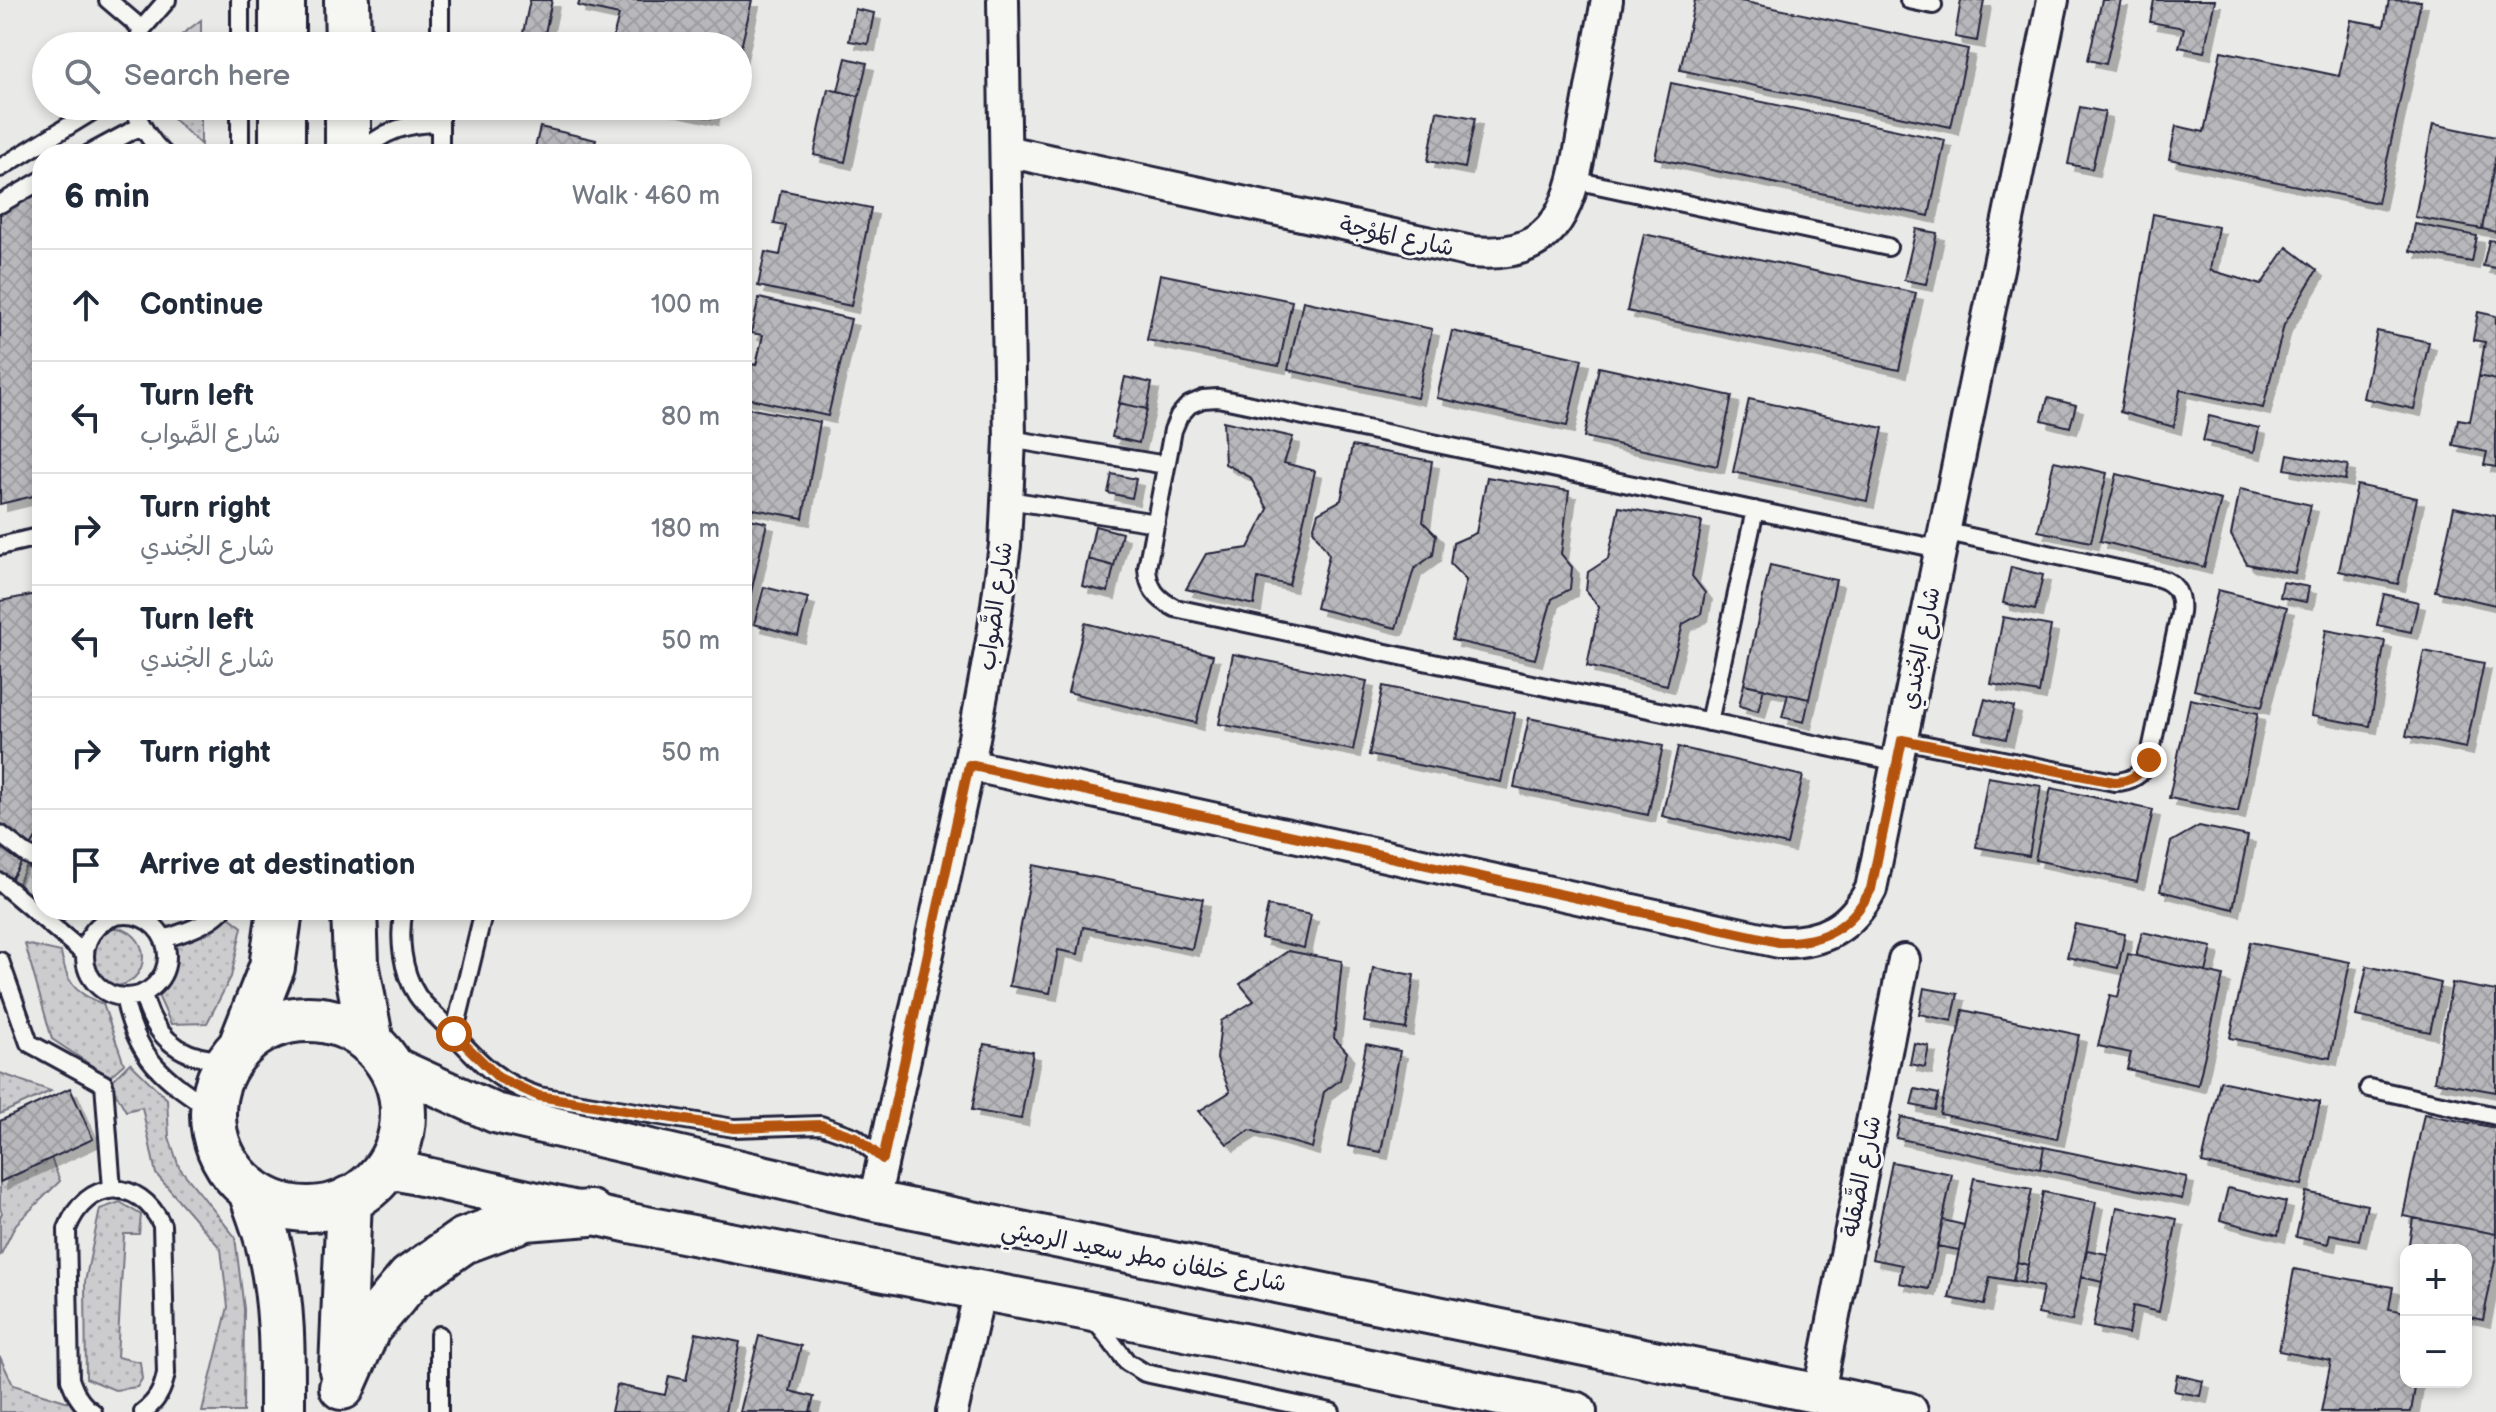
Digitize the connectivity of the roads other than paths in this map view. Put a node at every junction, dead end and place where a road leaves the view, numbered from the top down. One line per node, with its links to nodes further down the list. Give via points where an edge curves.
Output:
1 (108, 0): 12 (lane)
2 (167, 0): 12 (lane)
3 (240, 0): 14 (lane)
4 (282, 0): 15 (main road)
5 (347, 0): 16 (main road)
6 (440, 0): 17 (lane)
7 (1003, 0): 35 (street, شارع الصَّواب)
8 (1607, 0): 37 (street, شارع المَوْجة)
9 (1909, 0): 11 (lane)
10 (2053, 0): 47 (street, شارع الجُندي)
11 (1933, 5)
12 (142, 29): 13 (lane)
13 (141, 32)
14 (240, 32)
15 (282, 32)
16 (348, 32)
17 (440, 32)
18 (78, 120): 26 (lane)
19 (139, 120): 25 (lane)
20 (240, 120): 29 (lane)
21 (282, 120): 30 (main road)
22 (348, 120): 31 (main road)
23 (425, 120): 32 (lane, via 385,133)
24 (440, 120): 33 (lane)
25 (141, 126): 27 (lane); 28 (lane)
26 (39, 144)
27 (108, 144)
28 (154, 144)
29 (240, 144)
30 (282, 144)
31 (348, 144)
32 (372, 144)
33 (440, 144)
34 (32, 148): 36 (lane)
35 (1006, 151): 37 (street, شارع المَوْجة, via 1490,254 1523,246 1545,232 1562,213); 41 (street, شارع الصَّواب)
36 (0, 168)
37 (1574, 180): 40 (lane)
38 (32, 186): 39 (lane)
39 (0, 204)
40 (1888, 247)
41 (1010, 439): 42 (lane); 43 (street, شارع الصَّواب)
42 (1166, 465): 44 (lane, via 1179,416 1189,405 1218,398); 45 (lane)
43 (1008, 500): 45 (lane); 51 (street, شارع الصَّواب, via 1000,590)
44 (1755, 510): 47 (lane); 49 (lane)
45 (1156, 523): 49 (lane, via 1148,581 1154,593 1175,608)
46 (32, 538): 48 (lane)
47 (1941, 540): 50 (street, شارع الجُندي); 50 (lane, via 2159,578 2179,595 2180,613 2149,760 2131,779 2114,782)
48 (0, 546)
49 (1709, 722): 50 (lane)
50 (1900, 751): 51 (street, شارع الجُندي, via 1863,906 1838,929 1799,943)
51 (969, 765): 76 (street, شارع الصَّواب)
52 (0, 834): 53 (lane)
53 (32, 857)
54 (0, 882): 55 (lane)
55 (32, 909)
56 (45, 920): 65 (lane)
57 (106, 920): 65 (lane, via 88,941)
58 (145, 920): 64 (lane)
59 (209, 920): 64 (lane)
60 (279, 920): 71 (main road, via 272,967)
61 (354, 920): 72 (main road, via 356,963)
62 (403, 920): 70 (lane, via 404,958 416,994)
63 (482, 920): 70 (lane)
64 (164, 939): 68 (lane, via 166,967 160,980)
65 (85, 954): 69 (lane, via 100,988)
66 (1904, 960): 86 (street, شارع الصَّقلة)
67 (0, 961): 78 (lane, via 29,1043 104,1084)
68 (143, 993): 69 (lane); 71 (lane, via 152,1020 170,1042 199,1058)
69 (124, 997): 74 (lane, via 135,1036 156,1068)
70 (454, 1034): 76 (lane, via 499,1078 539,1096 734,1128 821,1125 855,1137)
71 (235, 1053): 72 (main road, via 264,1029 290,1020 319,1019 346,1026); 74 (main road, via 214,1093)
72 (380, 1054): 77 (main road, via 400,1090 403,1117); 81 (street, شارع خلفان مطر سعيد الرميثي, via 495,1113)
73 (2369, 1088): 75 (lane)
74 (213, 1111): 79 (main road, via 218,1146)
75 (2496, 1116)
76 (883, 1159): 81 (street, شارع الصَّواب)
77 (386, 1168): 80 (main road); 82 (street)
78 (112, 1189): 88 (lane, via 83,1201 67,1229 70,1379 75,1395); 89 (lane, via 144,1199 162,1225 166,1373 163,1388)
79 (250, 1189): 80 (main road, via 298,1208); 90 (main road, via 271,1253 279,1303)
80 (349, 1199): 87 (main road)
81 (874, 1201): 86 (street, شارع خلفان مطر سعيد الرميثي)
82 (590, 1213): 83 (street); 87 (main road, via 525,1218 463,1241 410,1278 368,1328)
83 (980, 1290): 84 (street); 92 (street)
84 (1088, 1311): 93 (lane, via 1127,1362 1145,1373); 94 (street)
85 (439, 1335): 91 (lane)
86 (1819, 1392): 95 (street, شارع خلفان مطر سعيد الرميثي)
87 (342, 1400)
88 (93, 1412)
89 (145, 1412)
90 (282, 1412)
91 (439, 1412)
92 (952, 1412)
93 (1331, 1412)
94 (1577, 1412)
95 (1908, 1412)

